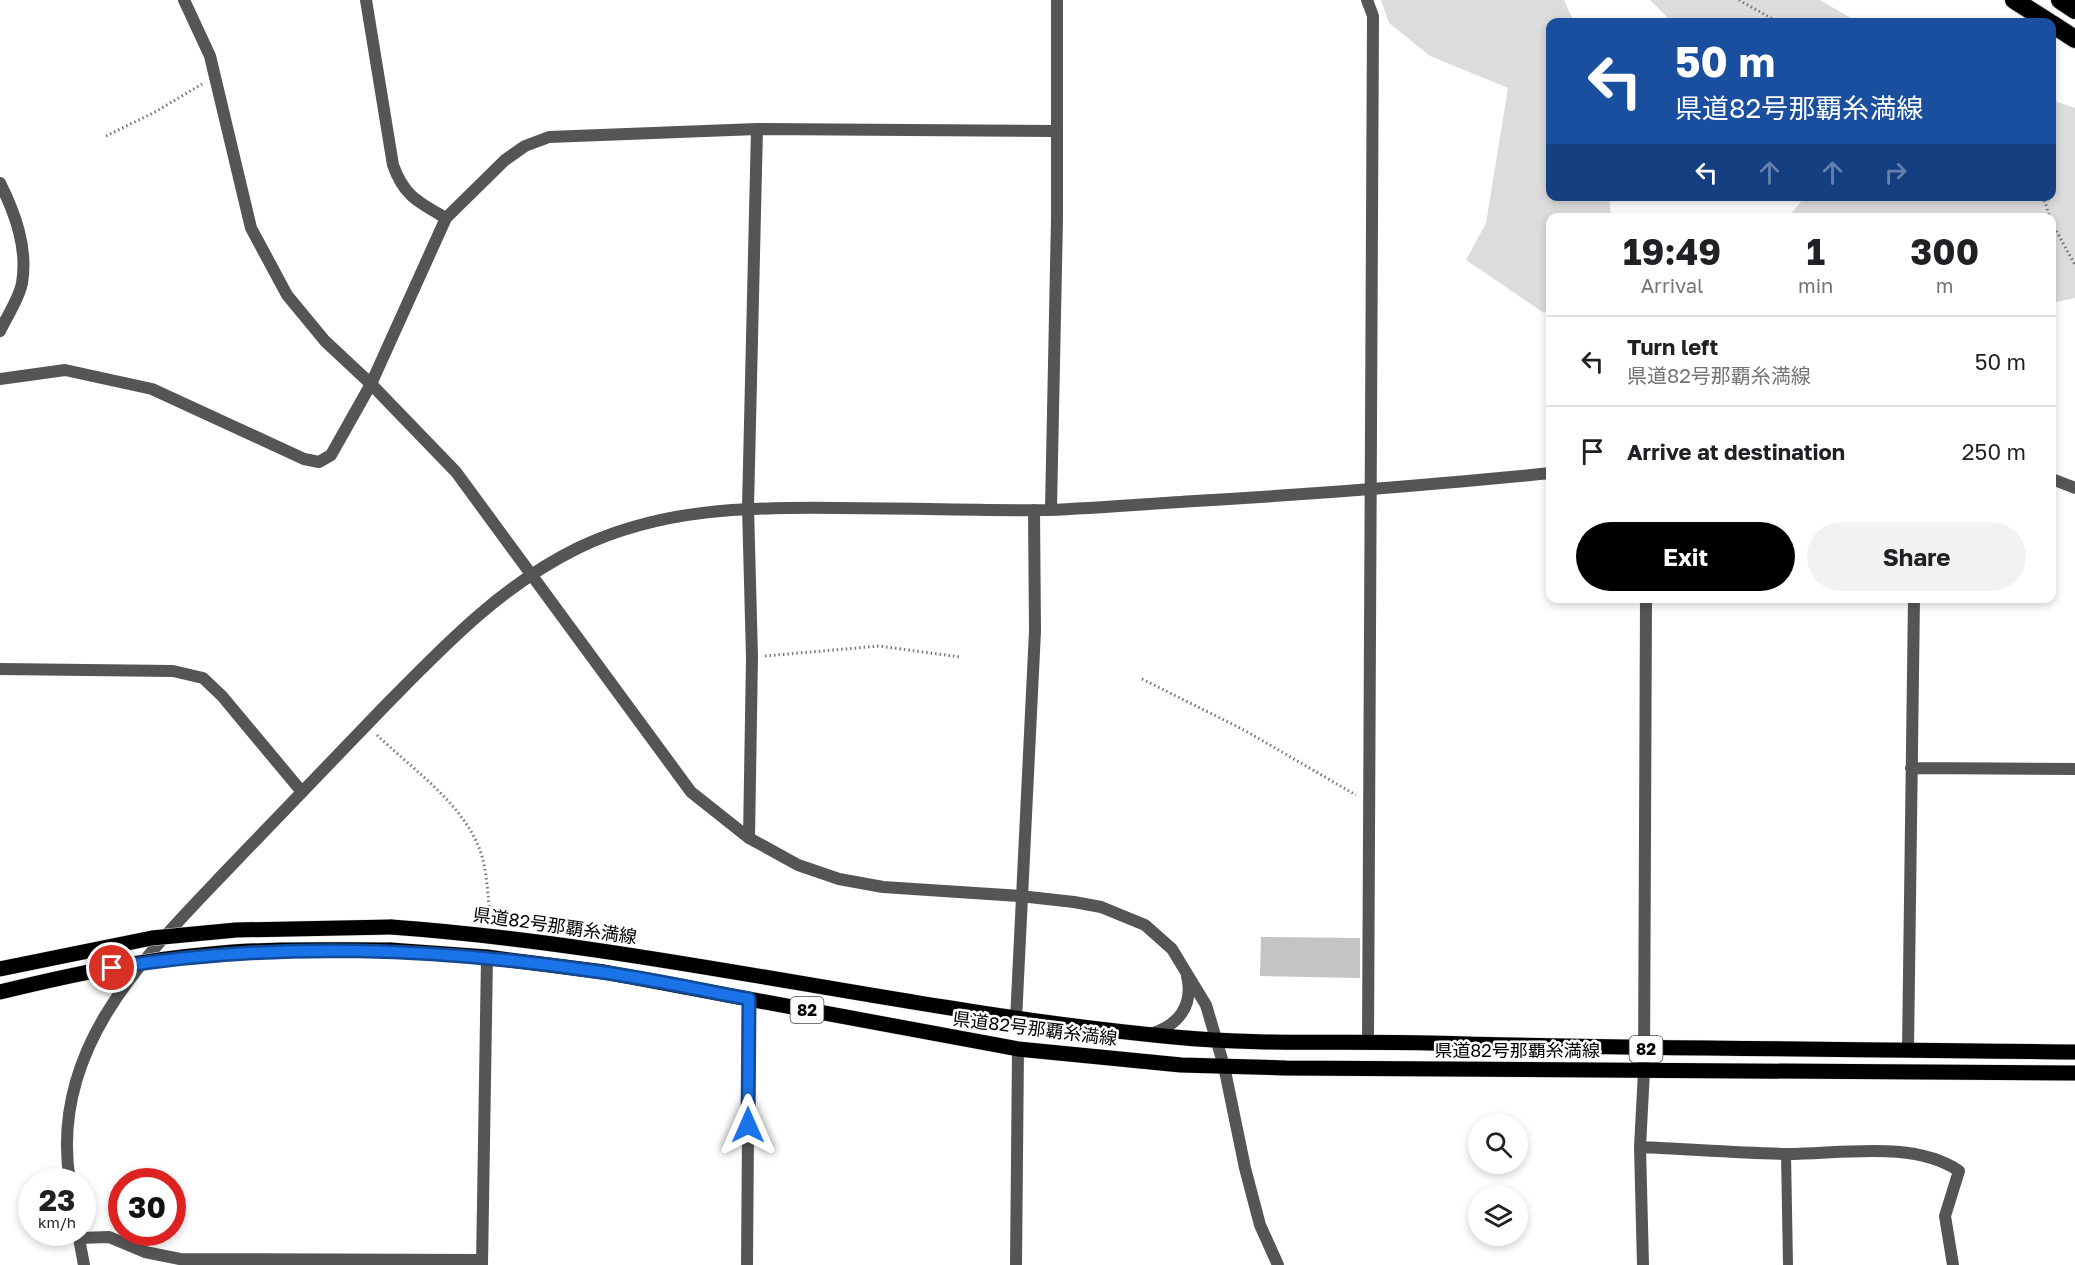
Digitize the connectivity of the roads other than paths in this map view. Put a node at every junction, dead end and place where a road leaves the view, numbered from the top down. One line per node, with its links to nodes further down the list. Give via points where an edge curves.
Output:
1 (184, 0): 17 (street, via 210,56 251,228 287,295 325,341)
2 (366, 0): 14 (street, via 393,165 400,186)
3 (1058, 0): 12 (street)
4 (1367, 0): 21 (street, via 1373,16)
5 (2014, 0): 8 (highway)
6 (2060, 0): 7 (highway)
7 (2075, 10)
8 (2042, 18)
9 (2056, 27): 10 (highway)
10 (2075, 39)
11 (757, 129): 12 (street); 14 (street, via 549,137 525,146 505,160); 22 (street)
12 (1056, 131): 24 (street)
13 (0, 183): 15 (street, via 16,214 22,250 21,284)
14 (446, 218): 17 (street)
15 (0, 331)
16 (0, 379): 17 (street, via 65,370 152,389 304,459 319,462 331,455)
17 (371, 384): 25 (street, via 456,472)
18 (1546, 473): 21 (street)
19 (2056, 481): 20 (street)
20 (2075, 488)
21 (1369, 490): 24 (street); 42 (street)
22 (748, 507): 23 (street); 25 (street, via 647,521 580,547); 32 (street, via 752,657)
23 (1034, 510): 24 (street); 33 (street, via 1035,631)
24 (1051, 510)
25 (531, 574): 31 (street, via 494,600 453,638); 32 (street, via 691,792)
26 (1646, 603): 44 (street)
27 (1914, 603): 29 (street)
28 (0, 669): 31 (street, via 173,671 203,678)
29 (1911, 768): 30 (street); 45 (street)
30 (2075, 769)
31 (302, 792): 52 (street, via 173,926 113,999 87,1048 70,1106)
32 (749, 838): 33 (street, via 798,865 839,879 882,887)
33 (1020, 896): 35 (street, via 1074,902 1126,916 1144,925); 39 (street)
34 (487, 957): 37 (main road, 県道82号那覇糸満線 / 82, bridge, via 390,950 212,954 91,971); 38 (main road, 県道82号那覇糸満線 / 82, via 604,972); 55 (street)
35 (1184, 965): 40 (street, via 1190,989 1183,1014); 41 (street, via 1206,1005)
36 (0, 969): 39 (main road, 県道82号那覇糸満線 / 82, bridge, via 152,938 265,928 391,927 480,933 613,951)
37 (0, 992)
38 (749, 999): 43 (main road, 県道82号那覇糸満線 / 82); 57 (street)
39 (1016, 1020): 40 (main road, 県道82号那覇糸満線 / 82)
40 (1149, 1034): 41 (main road, 県道82号那覇糸満線 / 82)
41 (1218, 1040): 42 (main road, 県道82号那覇糸満線 / 82); 47 (street)
42 (1368, 1042): 44 (main road, 県道82号那覇糸満線 / 82)
43 (1018, 1049): 47 (main road, 県道82号那覇糸満線 / 82); 58 (street)
44 (1643, 1049): 45 (main road, 県道82号那覇糸満線 / 82); 48 (street)
45 (1908, 1050): 46 (main road, 県道82号那覇糸満線 / 82)
46 (2075, 1052)
47 (1224, 1066): 48 (main road, 県道82号那覇糸満線 / 82); 59 (street, via 1254,1203)
48 (1644, 1071): 49 (main road, 県道82号那覇糸満線 / 82); 50 (street)
49 (2075, 1073)
50 (1640, 1147): 51 (street); 60 (street)
51 (1786, 1154): 61 (lane); 62 (street, via 1906,1152 1943,1160 1959,1171 1945,1216)
52 (69, 1168)
53 (96, 1236): 55 (street, via 180,1259)
54 (81, 1246): 56 (street)
55 (482, 1262)
56 (84, 1265)
57 (747, 1265)
58 (1016, 1265)
59 (1278, 1265)
60 (1643, 1265)
61 (1788, 1265)
62 (1953, 1265)

